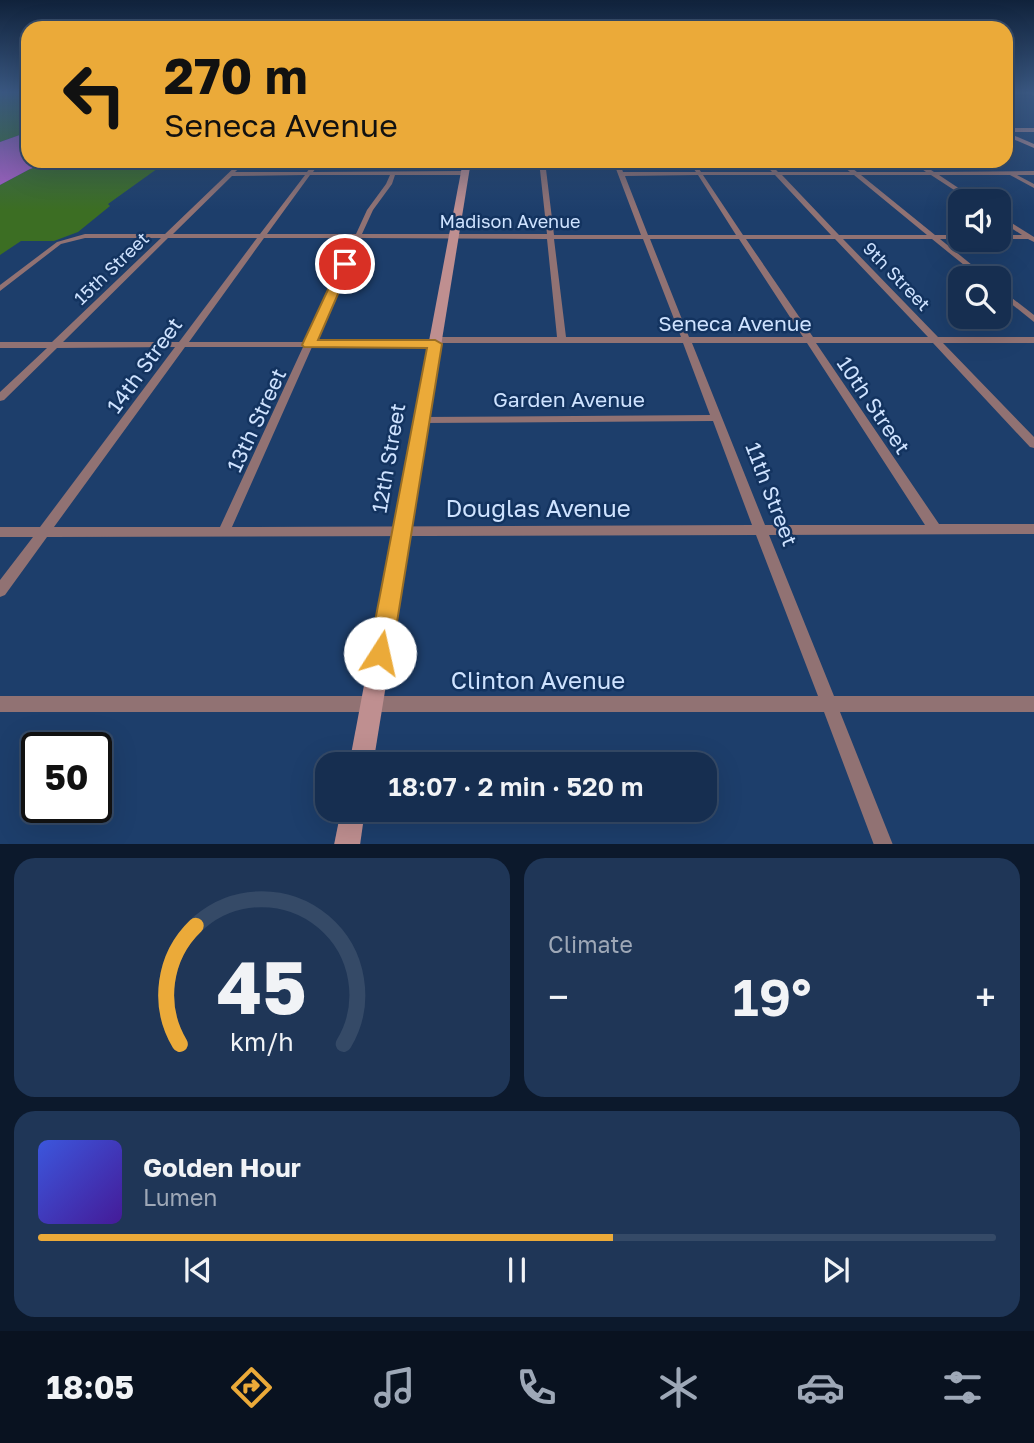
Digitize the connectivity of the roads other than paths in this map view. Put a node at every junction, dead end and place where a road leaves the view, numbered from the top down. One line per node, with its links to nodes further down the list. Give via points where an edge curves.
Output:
1 (1013, 136): 2 (main road)
2 (1034, 146)
3 (236, 168): 18 (street, 15th Street)
4 (313, 168): 12 (street, 14th Street)
5 (466, 168): 14 (main road, 12th Street)
6 (543, 168): 30 (street)
7 (619, 168): 19 (street, 11th Street)
8 (695, 168): 20 (street, 10th Street)
9 (771, 168): 21 (street, 9th Street)
10 (848, 168): 22 (street)
11 (925, 168): 15 (street)
12 (309, 173): 13 (street); 18 (street); 27 (street, 14th Street)
13 (393, 173): 14 (street); 28 (street, 13th Street)
14 (465, 173): 29 (main road, 12th Street)
15 (933, 173): 16 (street); 22 (street); 24 (street)
16 (1011, 173): 17 (street); 23 (street)
17 (1034, 173)
18 (230, 174): 26 (street, 15th Street)
19 (621, 174): 20 (street); 31 (street, 11th Street)
20 (699, 174): 21 (street); 32 (street, 10th Street)
21 (777, 174): 22 (street); 33 (street, 9th Street)
22 (855, 174): 34 (street)
23 (1034, 186)
24 (957, 189)
25 (1011, 225): 37 (street)
26 (165, 237): 27 (street, Madison Avenue); 39 (street, Madison Avenue, via 85,236 59,243); 49 (street, 15th Street)
27 (261, 237): 28 (street, Madison Avenue); 50 (street, 14th Street)
28 (358, 237): 29 (street, Madison Avenue); 51 (street, 13th Street)
29 (453, 237): 30 (street, Madison Avenue); 47 (main road, 12th Street)
30 (549, 237): 31 (street, Madison Avenue); 45 (street)
31 (646, 237): 32 (street, Madison Avenue); 46 (street, 11th Street)
32 (740, 237): 33 (street, Madison Avenue); 42 (street, 10th Street)
33 (837, 237): 34 (street, Madison Avenue); 43 (street, 9th Street)
34 (934, 237): 35 (street, Madison Avenue); 38 (street)
35 (948, 237)
36 (1011, 237): 37 (street)
37 (1032, 238)
38 (970, 266)
39 (0, 289)
40 (1011, 300): 41 (street)
41 (1034, 319)
42 (809, 340): 43 (street, Seneca Avenue); 46 (street, Seneca Avenue); 58 (street, 10th Street)
43 (935, 340): 44 (street, Seneca Avenue); 55 (street, 9th Street)
44 (1034, 340)
45 (562, 341): 46 (street, Seneca Avenue); 47 (street, Seneca Avenue)
46 (687, 341): 53 (street, 11th Street)
47 (435, 342): 51 (street, Seneca Avenue); 54 (main road, 12th Street)
48 (0, 345): 49 (street, Seneca Avenue)
49 (54, 345): 50 (street, Seneca Avenue); 52 (street, 15th Street)
50 (183, 345): 51 (street, Seneca Avenue); 62 (street, 14th Street)
51 (309, 345): 60 (street, 13th Street)
52 (0, 398)
53 (718, 418): 54 (street, Garden Avenue); 57 (street, 11th Street)
54 (422, 420): 59 (main road, 12th Street)
55 (1034, 444)
56 (1034, 528): 58 (street, Douglas Avenue)
57 (762, 529): 58 (street, Douglas Avenue); 59 (street, Douglas Avenue); 66 (street, 11th Street)
58 (935, 529)
59 (402, 530): 60 (street, Douglas Avenue); 64 (main road, 12th Street)
60 (224, 531): 62 (street, Douglas Avenue)
61 (0, 532): 62 (street, Douglas Avenue)
62 (44, 532): 63 (street, 14th Street)
63 (0, 591)
64 (372, 703): 65 (street, Clinton Avenue); 66 (street, Clinton Avenue); 68 (main road, 12th Street)
65 (0, 704)
66 (830, 704): 67 (street, Clinton Avenue); 71 (street, 11th Street)
67 (1034, 704)
68 (363, 752)
69 (351, 822): 70 (main road)
70 (347, 844)
71 (884, 844)

